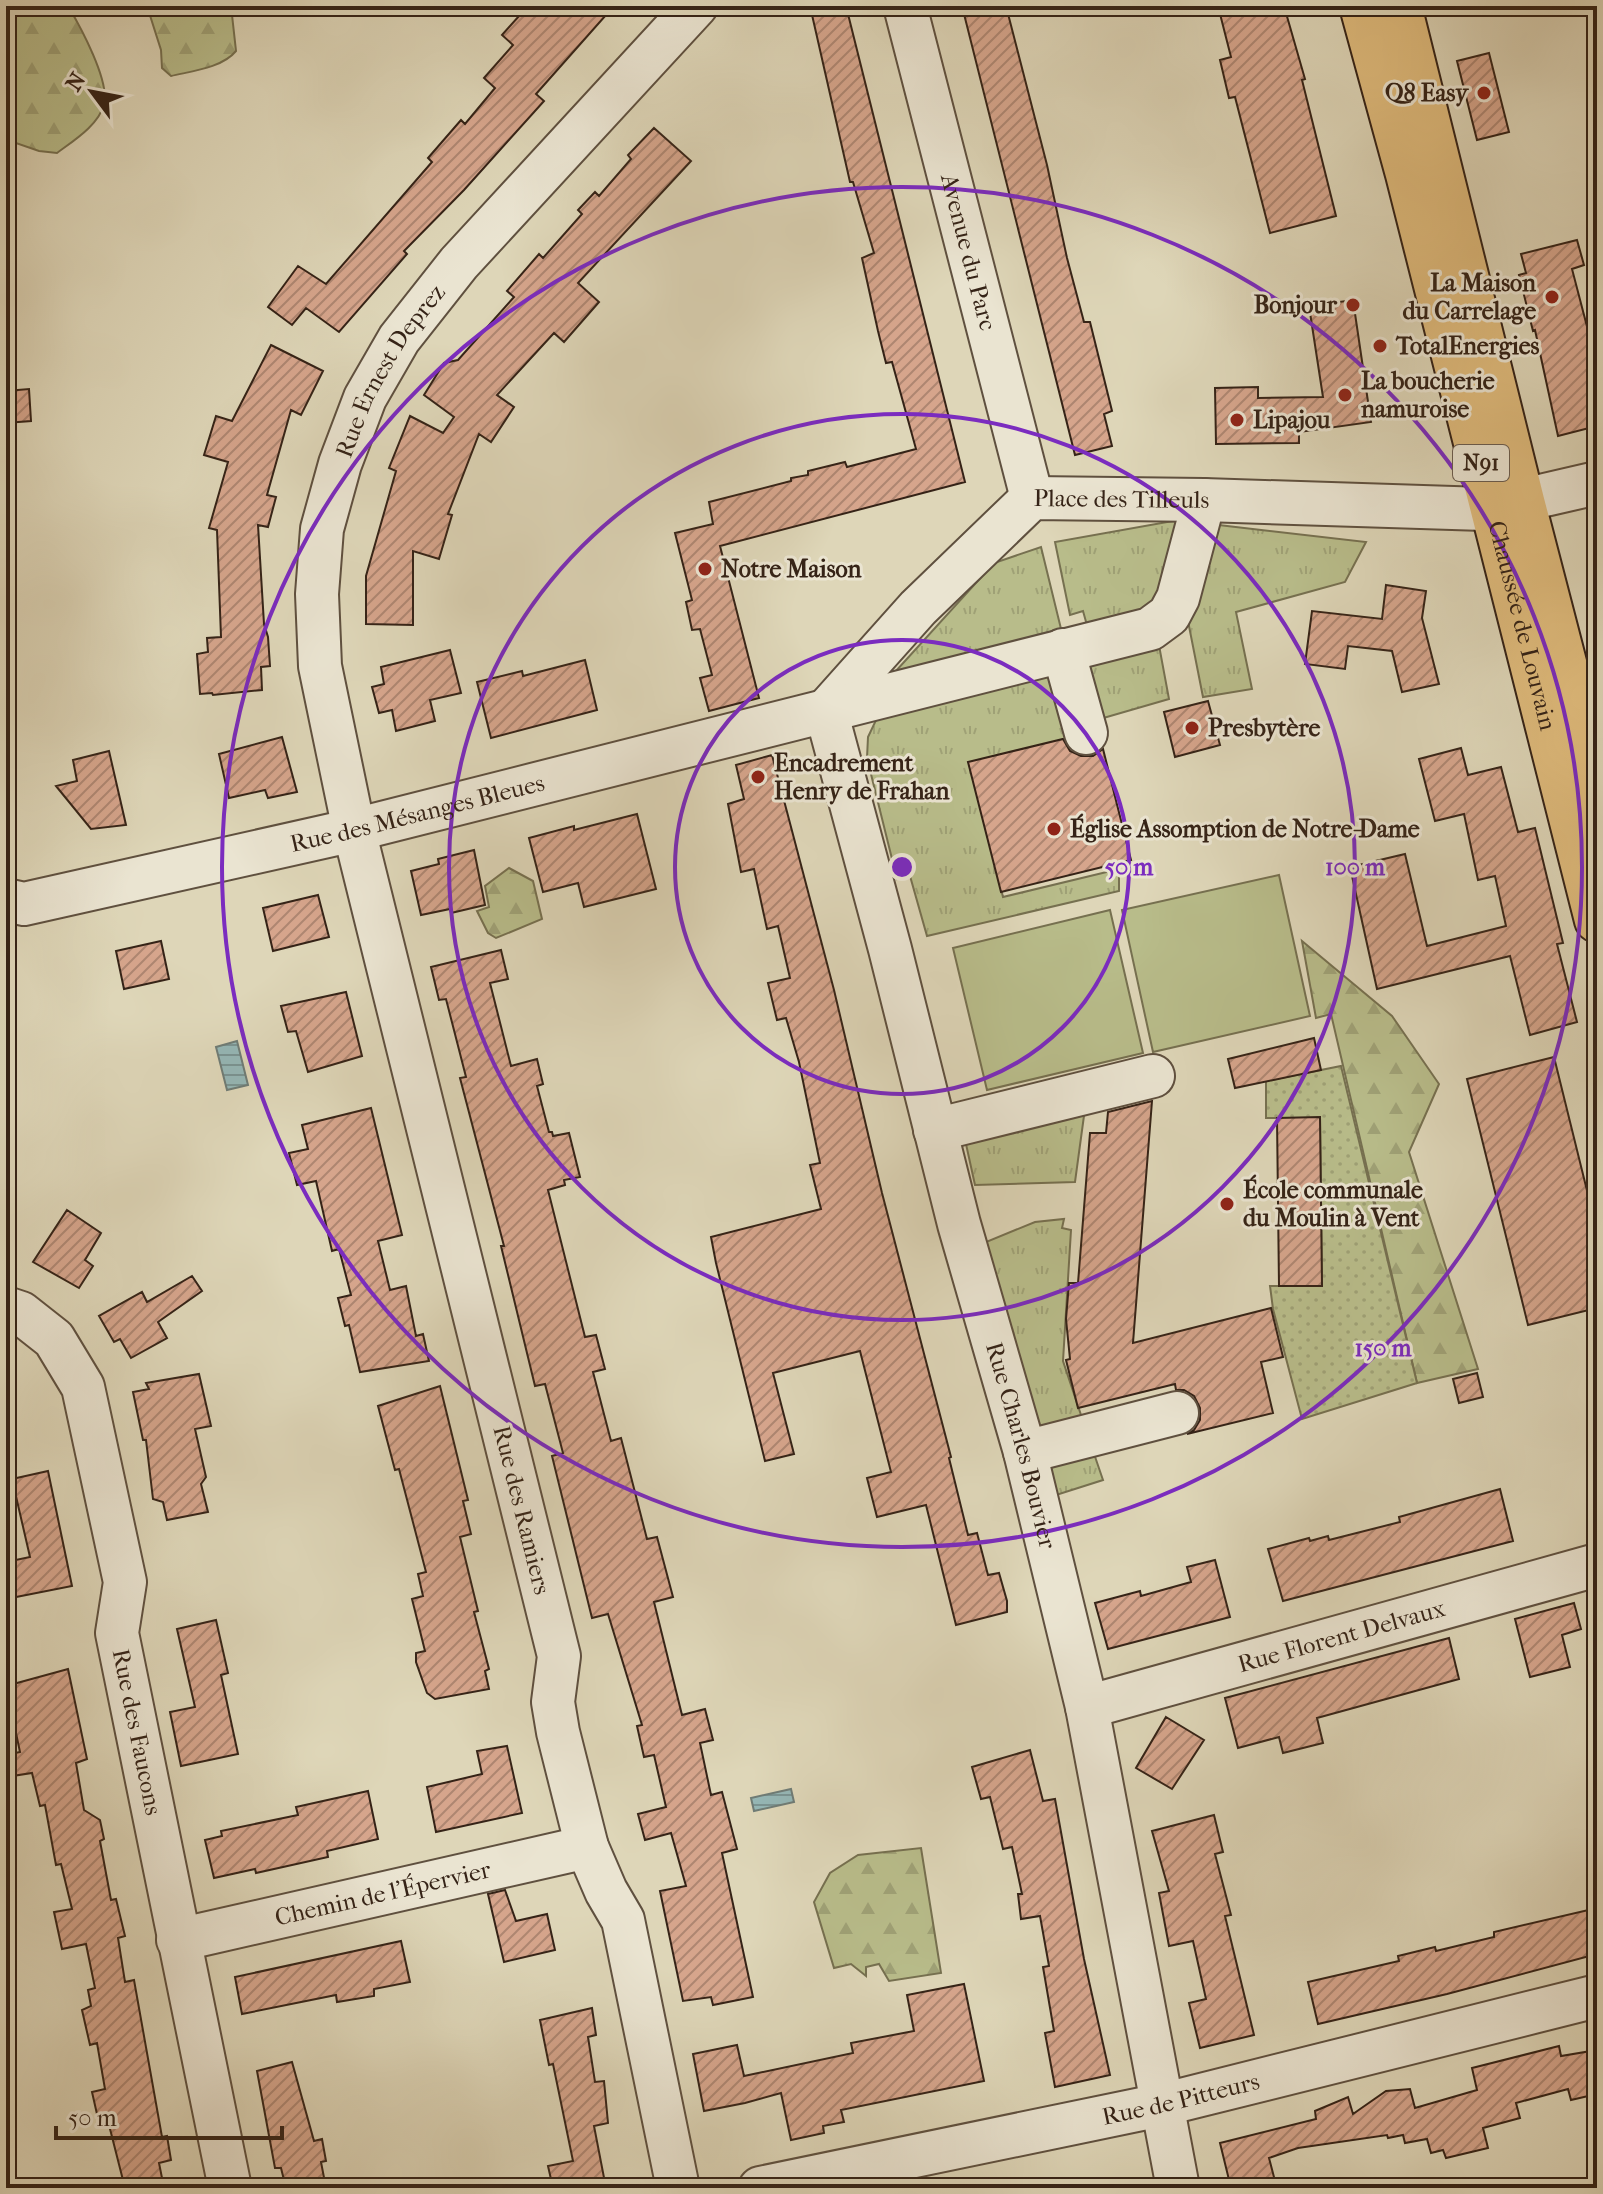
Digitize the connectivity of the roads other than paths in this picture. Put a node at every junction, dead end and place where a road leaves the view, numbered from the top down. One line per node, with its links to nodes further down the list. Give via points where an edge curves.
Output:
1 (696, 6): 14 (street, Rue Ernest Deprez, via 459,263 399,339 365,398 322,529 317,594 320,666)
2 (905, 6): 7 (street, Avenue du Parc)
3 (1362, 6): 9 (main road, Chaussée de Louvain / N91)
4 (1385, 6): 9 (street, Chaussée de Louvain / N91)
5 (1399, 6): 9 (main road, Chaussée de Louvain / N91)
6 (1597, 483): 9 (street, Place des Tilleuls)
7 (1032, 498): 8 (street, Place des Tilleuls); 11 (street, Place des Tilleuls, via 918,608)
8 (1204, 500): 9 (street, Place des Tilleuls, via 1433,508); 10 (street, Rue des Mésanges Bleues, via 1169,615 1150,629)
9 (1507, 504): 13 (main road, Chaussée de Louvain / N91); 17 (main road, Chaussée de Louvain / N91)
10 (1063, 650): 11 (street, Rue des Mésanges Bleues); 12 (street)
11 (826, 711): 14 (street, Rue des Mésanges Bleues); 19 (street, Rue Charles Bouvier)
12 (1086, 733)
13 (1592, 804): 16 (street, Chaussée de Louvain / N91)
14 (354, 830): 15 (street, Rue des Mésanges Bleues, via 24,904); 25 (street, Rue des Ramiers, via 559,1656 553,1702)
15 (6, 900)
16 (1597, 914)
17 (1597, 920)
18 (1153, 1076): 19 (street)
19 (935, 1130): 22 (street, Rue Charles Bouvier)
20 (6, 1308): 26 (street, Rue des Faucons, via 54,1339 83,1387 125,1582 117,1633)
21 (1177, 1413): 22 (street)
22 (1025, 1452): 24 (street, Rue Charles Bouvier)
23 (1597, 1565): 24 (street, Rue Florent Delvaux)
24 (1087, 1707): 28 (street, Rue Charles Bouvier)
25 (587, 1847): 26 (street, Chemin de l'Épervier); 30 (street, Rue des Ramiers, via 623,1920)
26 (178, 1940): 29 (street, Rue des Faucons)
27 (1597, 1996): 28 (street, Rue de Pitteurs)
28 (1161, 2105): 31 (street, Rue de Pitteurs); 32 (street, Rue Charles Bouvier)
29 (230, 2188)
30 (678, 2188)
31 (760, 2188)
32 (1178, 2188)

